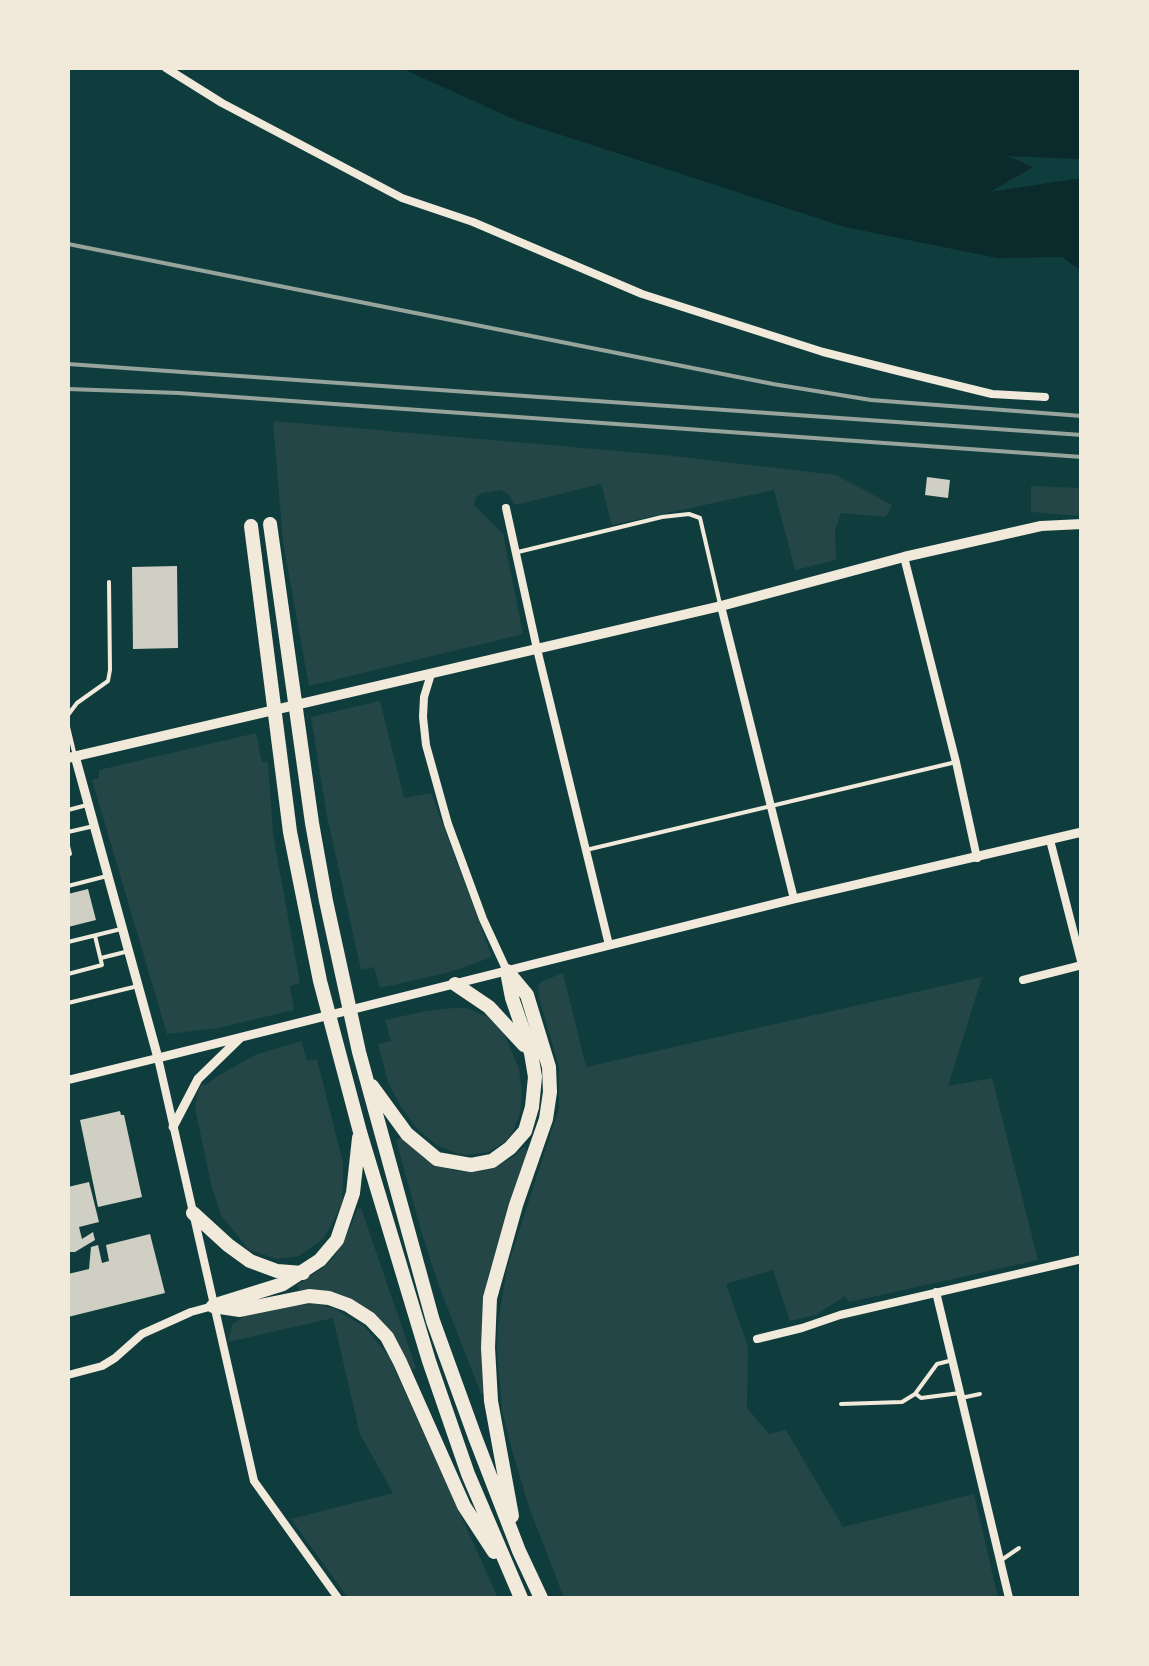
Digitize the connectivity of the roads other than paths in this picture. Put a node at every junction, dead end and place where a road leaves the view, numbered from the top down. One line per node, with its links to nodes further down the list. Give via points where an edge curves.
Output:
1 (166, 68): 2 (street, via 402,198 642,294 879,367 992,394)
2 (1046, 397)
3 (506, 508): 7 (street)
4 (270, 524): 47 (highway, via 326,901)
5 (1082, 524): 8 (main road, via 1041,526)
6 (251, 526): 50 (highway, via 290,832)
7 (518, 552): 10 (lane, via 689,514 700,518); 11 (street)
8 (904, 558): 10 (main road); 16 (street)
9 (109, 582): 13 (lane, via 108,682)
10 (721, 606): 11 (main road); 18 (street)
11 (537, 649): 12 (main road); 25 (street)
12 (430, 674): 15 (main road); 38 (street, via 426,745 448,824)
13 (68, 715)
14 (68, 727): 15 (lane)
15 (71, 758): 17 (street)
16 (956, 762): 18 (lane); 27 (street)
17 (88, 804): 19 (lane); 20 (street)
18 (771, 806): 25 (lane); 30 (street)
19 (68, 810)
20 (94, 826): 21 (lane); 28 (street)
21 (68, 832)
22 (1082, 832): 23 (street)
23 (1050, 840): 27 (street); 37 (street)
24 (68, 846): 26 (lane)
25 (586, 850): 34 (street)
26 (68, 854)
27 (978, 858): 30 (street)
28 (108, 876): 29 (lane); 31 (street)
29 (68, 886)
30 (794, 899): 34 (street)
31 (122, 929): 32 (lane); 35 (street)
32 (95, 936): 33 (lane); 36 (lane)
33 (68, 942)
34 (609, 945): 38 (street)
35 (128, 951): 36 (lane); 42 (street)
36 (101, 958): 39 (lane, via 102,966)
37 (1082, 964): 40 (street)
38 (507, 971): 41 (street); 45 (highway); 64 (highway, via 527,995 550,1092 490,1298 491,1401)
39 (68, 974)
40 (1023, 980)
41 (455, 984): 44 (street); 45 (highway, via 489,1007)
42 (138, 986): 43 (lane); 46 (street)
43 (68, 1003)
44 (242, 1036): 46 (street); 49 (street, via 198,1079)
45 (531, 1053): 47 (highway, via 535,1077 524,1131 492,1161 471,1166 436,1159 420,1148)
46 (158, 1058): 48 (street); 49 (street)
47 (365, 1077): 64 (highway, via 433,1321)
48 (68, 1080)
49 (173, 1126): 51 (street)
50 (360, 1132): 53 (highway, via 353,1194 337,1240); 66 (highway, via 428,1361)
51 (194, 1213): 53 (highway, via 250,1261); 55 (street)
52 (1082, 1259): 54 (street)
53 (304, 1273): 55 (highway)
54 (936, 1292): 56 (street); 57 (street)
55 (213, 1306): 58 (street, via 142,1334 102,1366); 66 (highway, via 240,1310 308,1296 348,1304 370,1318 400,1362 464,1506); 67 (street, via 254,1481)
56 (757, 1338)
57 (952, 1361): 59 (lane, via 937,1364); 61 (street)
58 (68, 1375)
59 (915, 1394): 61 (lane); 62 (lane, via 902,1402)
60 (980, 1394): 61 (lane)
61 (960, 1396): 65 (street)
62 (841, 1404)
63 (1019, 1548): 65 (lane)
64 (519, 1551): 68 (highway)
65 (1000, 1561): 69 (street)
66 (518, 1592)
67 (338, 1598)
68 (540, 1598)
69 (1009, 1598)

